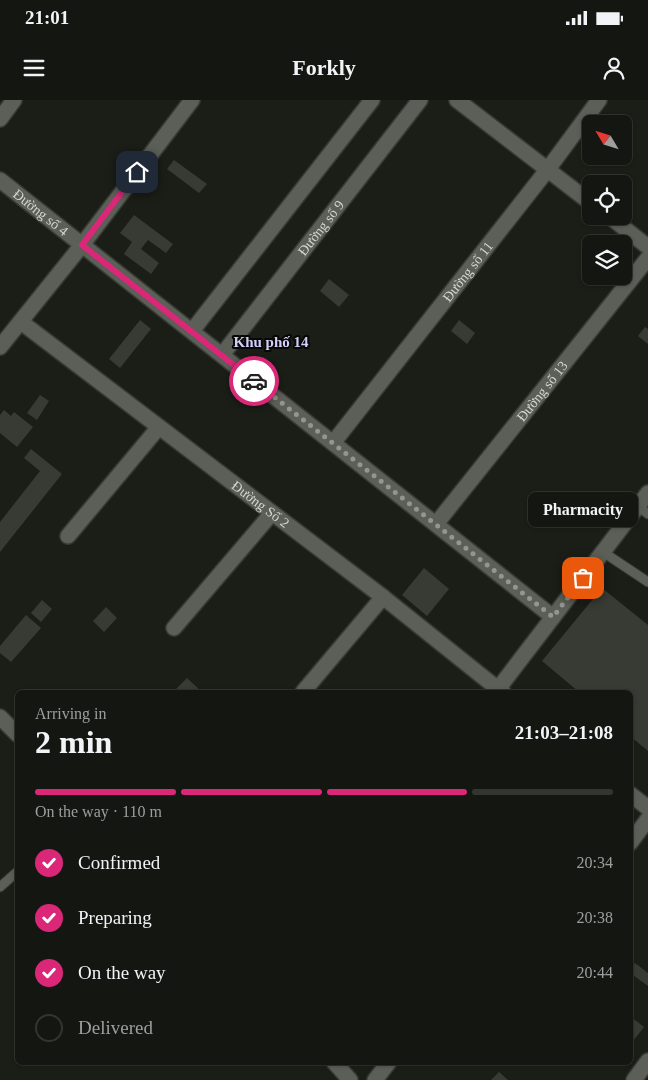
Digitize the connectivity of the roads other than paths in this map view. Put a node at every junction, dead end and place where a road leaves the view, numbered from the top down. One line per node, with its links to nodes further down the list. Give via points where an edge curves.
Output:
1 (14, 100): 7 (street)
2 (192, 100): 12 (street)
3 (372, 100): 16 (street)
4 (420, 100): 18 (street, Đường số 9)
5 (457, 100): 8 (street)
6 (599, 100): 8 (street, Đường số 11)
7 (0, 119)
8 (548, 169): 10 (street); 20 (street, Đường số 11)
9 (0, 180): 12 (street, Đường số 4)
10 (582, 196)
11 (621, 225): 13 (street)
12 (82, 245): 15 (street); 16 (street, Đường số 4)
13 (648, 246)
14 (648, 258): 24 (street, Đường số 13)
15 (21, 322): 17 (street); 19 (street, Đường Số 2)
16 (192, 331): 18 (street, Đường số 4)
17 (0, 347)
18 (222, 355): 20 (street, Đường số 4)
19 (159, 427): 23 (street, Đường Số 2); 25 (street)
20 (333, 443): 24 (street, Đường số 4)
21 (648, 493): 22 (street)
22 (643, 510): 26 (street)
23 (272, 513): 28 (street, Đường Số 2); 30 (street)
24 (436, 524): 29 (street, Đường số 4)
25 (68, 536)
26 (603, 552): 27 (lane); 29 (street)
27 (648, 582)
28 (383, 597): 31 (street); 32 (street, Đường Số 2)
29 (553, 617): 33 (street)
30 (174, 628)
31 (305, 690)
32 (498, 690)
33 (500, 690)
34 (0, 717): 35 (street)
35 (15, 732)
36 (633, 796): 37 (street)
37 (648, 808)
38 (648, 820): 39 (street)
39 (633, 839)
40 (15, 874): 41 (lane)
41 (0, 887)
42 (648, 1061): 47 (street)
43 (337, 1065): 45 (street)
44 (387, 1065): 46 (street)
45 (350, 1080)
46 (375, 1080)
47 (634, 1080)

